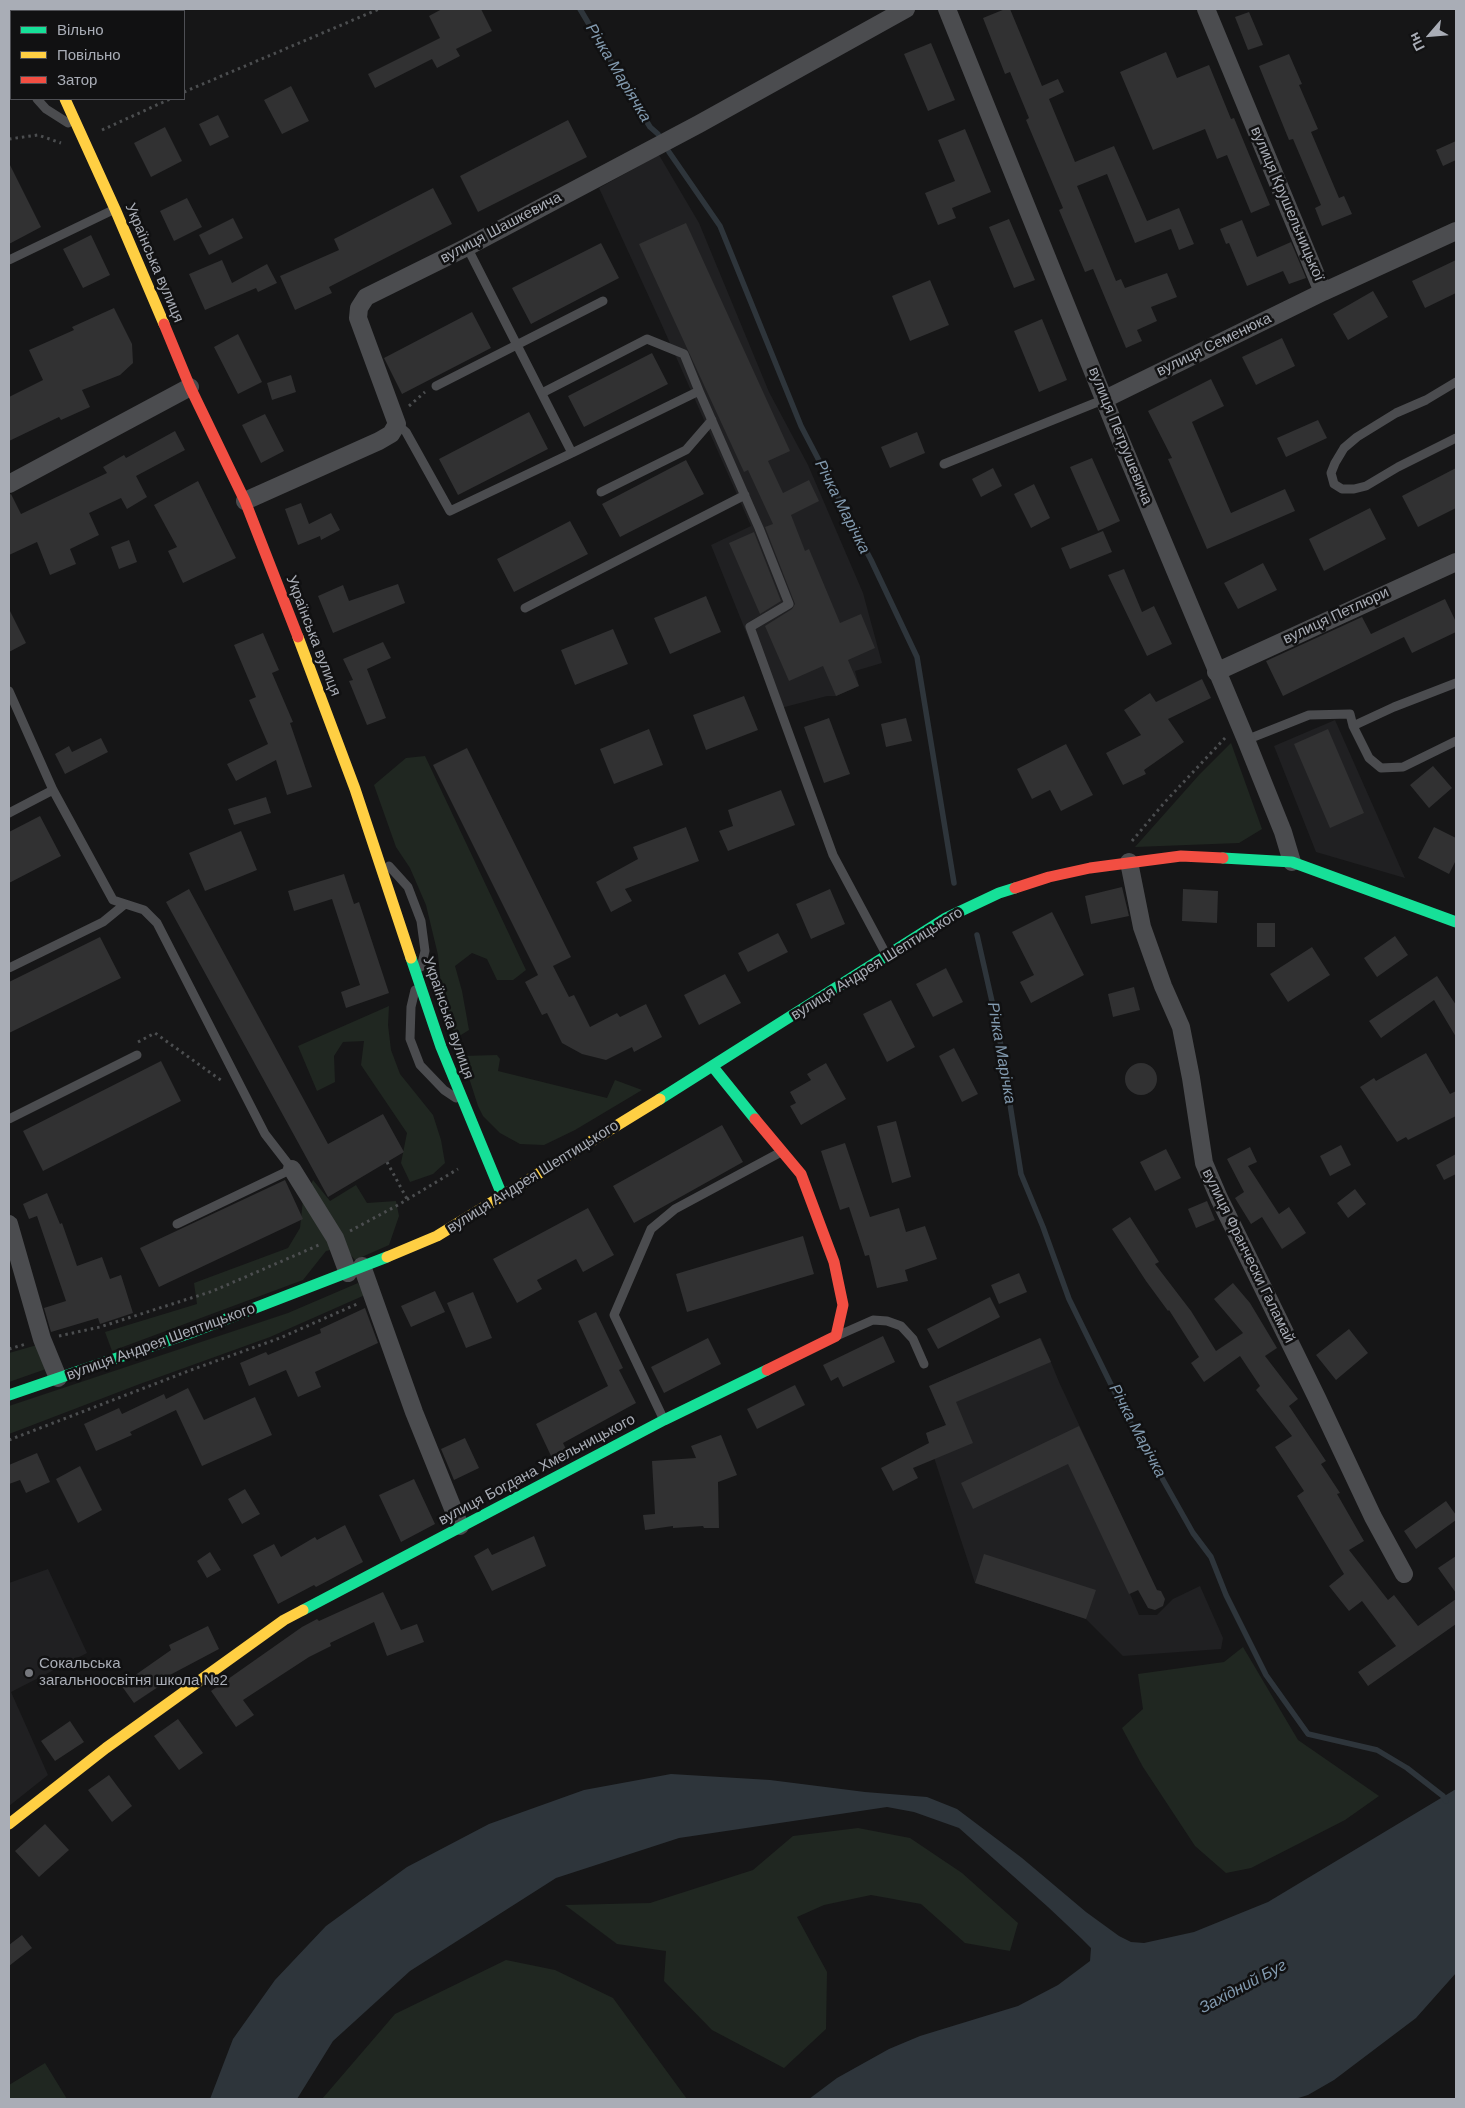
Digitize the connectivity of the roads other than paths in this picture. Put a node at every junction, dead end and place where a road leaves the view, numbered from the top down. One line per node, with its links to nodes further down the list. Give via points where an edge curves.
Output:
1 (906, 9): 9 (street, вулиця Шашкевича)
2 (947, 9): 19 (street, вулиця Петрушевича)
3 (1206, 9): 11 (street, вулиця Крушельницької)
4 (38, 100): 6 (lane)
5 (66, 100): 6 (street, Українська вулиця)
6 (81, 135): 7 (street, Українська вулиця)
7 (115, 209): 10 (lane); 16 (street, Українська вулиця)
8 (1456, 231): 11 (street, вулиця Крушельницької)
9 (467, 247): 13 (lane); 21 (street, вулиця Шашкевича, via 366,297 358,308 366,342)
10 (9, 260)
11 (1323, 292): 19 (street, вулиця Семенюка)
12 (603, 301): 13 (lane)
13 (516, 344): 15 (lane); 18 (lane)
14 (1456, 382): 22 (lane, via 1357,437 1335,462 1331,473 1334,484 1342,489 1366,486 1398,466)
15 (436, 386)
16 (190, 387): 25 (street); 28 (street, Українська вулиця)
17 (699, 391): 18 (lane, via 684,354 647,339); 20 (lane); 23 (lane)
18 (542, 393): 23 (lane)
19 (1105, 399): 24 (lane); 31 (street, вулиця Петрушевича)
20 (712, 420): 26 (lane, via 686,450); 27 (lane)
21 (397, 424): 23 (lane, via 406,432 450,511); 28 (street, via 391,434)
22 (1456, 438)
23 (572, 453)
24 (944, 464)
25 (9, 484)
26 (601, 492)
27 (745, 495): 30 (lane); 44 (lane, via 789,604 750,626 833,855)
28 (245, 501): 40 (street, Українська вулиця)
29 (1456, 562): 31 (street, вулиця Петлюри)
30 (526, 608)
31 (1216, 672): 35 (street, вулиця Петрушевича)
32 (1456, 683): 34 (lane)
33 (9, 691): 37 (lane)
34 (1353, 726): 35 (lane, via 1350,714 1309,715); 36 (lane, via 1370,758 1381,768 1403,768)
35 (1244, 735): 41 (street, вулиця Петрушевича)
36 (1456, 741)
37 (53, 790): 38 (lane); 42 (lane, via 113,900)
38 (9, 813)
39 (1128, 854): 41 (street, вулиця Андрея Шептицького); 44 (street, вулиця Андрея Шептицького, via 999,893 946,918); 63 (street, вулиця Франчески Галамай, via 1142,927 1181,1027 1204,1163 1373,1517)
40 (378, 856): 46 (street, Українська вулиця); 46 (lane, via 408,887 422,921 425,951)
41 (1292, 862): 43 (street, вулиця Андрея Шептицького)
42 (125, 904): 45 (lane, via 103,922); 52 (lane, via 144,910 157,923 265,1134)
43 (1456, 922)
44 (888, 957): 48 (street, вулиця Андрея Шептицького)
45 (9, 968)
46 (418, 980): 49 (street, Українська вулиця); 49 (lane, via 411,1007 410,1039 420,1066 444,1090)
47 (137, 1055): 50 (lane)
48 (713, 1067): 51 (street); 53 (street, вулиця Андрея Шептицького)
49 (462, 1102): 53 (street, Українська вулиця)
50 (9, 1119)
51 (782, 1152): 57 (street, via 801,1174 834,1262 843,1305); 61 (lane, via 675,1209 651,1229 614,1315)
52 (292, 1169): 55 (lane); 56 (street)
53 (502, 1195): 56 (street, вулиця Андрея Шептицького, via 437,1236)
54 (9, 1224): 59 (street, вулиця Андрея Шептицького, via 42,1339)
55 (177, 1224)
56 (355, 1270): 59 (street, вулиця Андрея Шептицького, via 190,1333); 62 (street, via 372,1298)
57 (836, 1336): 58 (lane, via 873,1320 887,1321 901,1326 913,1339); 61 (street, вулиця Богдана Хмельницького)
58 (924, 1364)
59 (58, 1378): 60 (street, вулиця Андрея Шептицького)
60 (9, 1394)
61 (664, 1420): 62 (street, вулиця Богдана Хмельницького)
62 (460, 1526): 64 (street, вулиця Богдана Хмельницького, via 284,1620 106,1748)
63 (1404, 1574)
64 (9, 1824)

